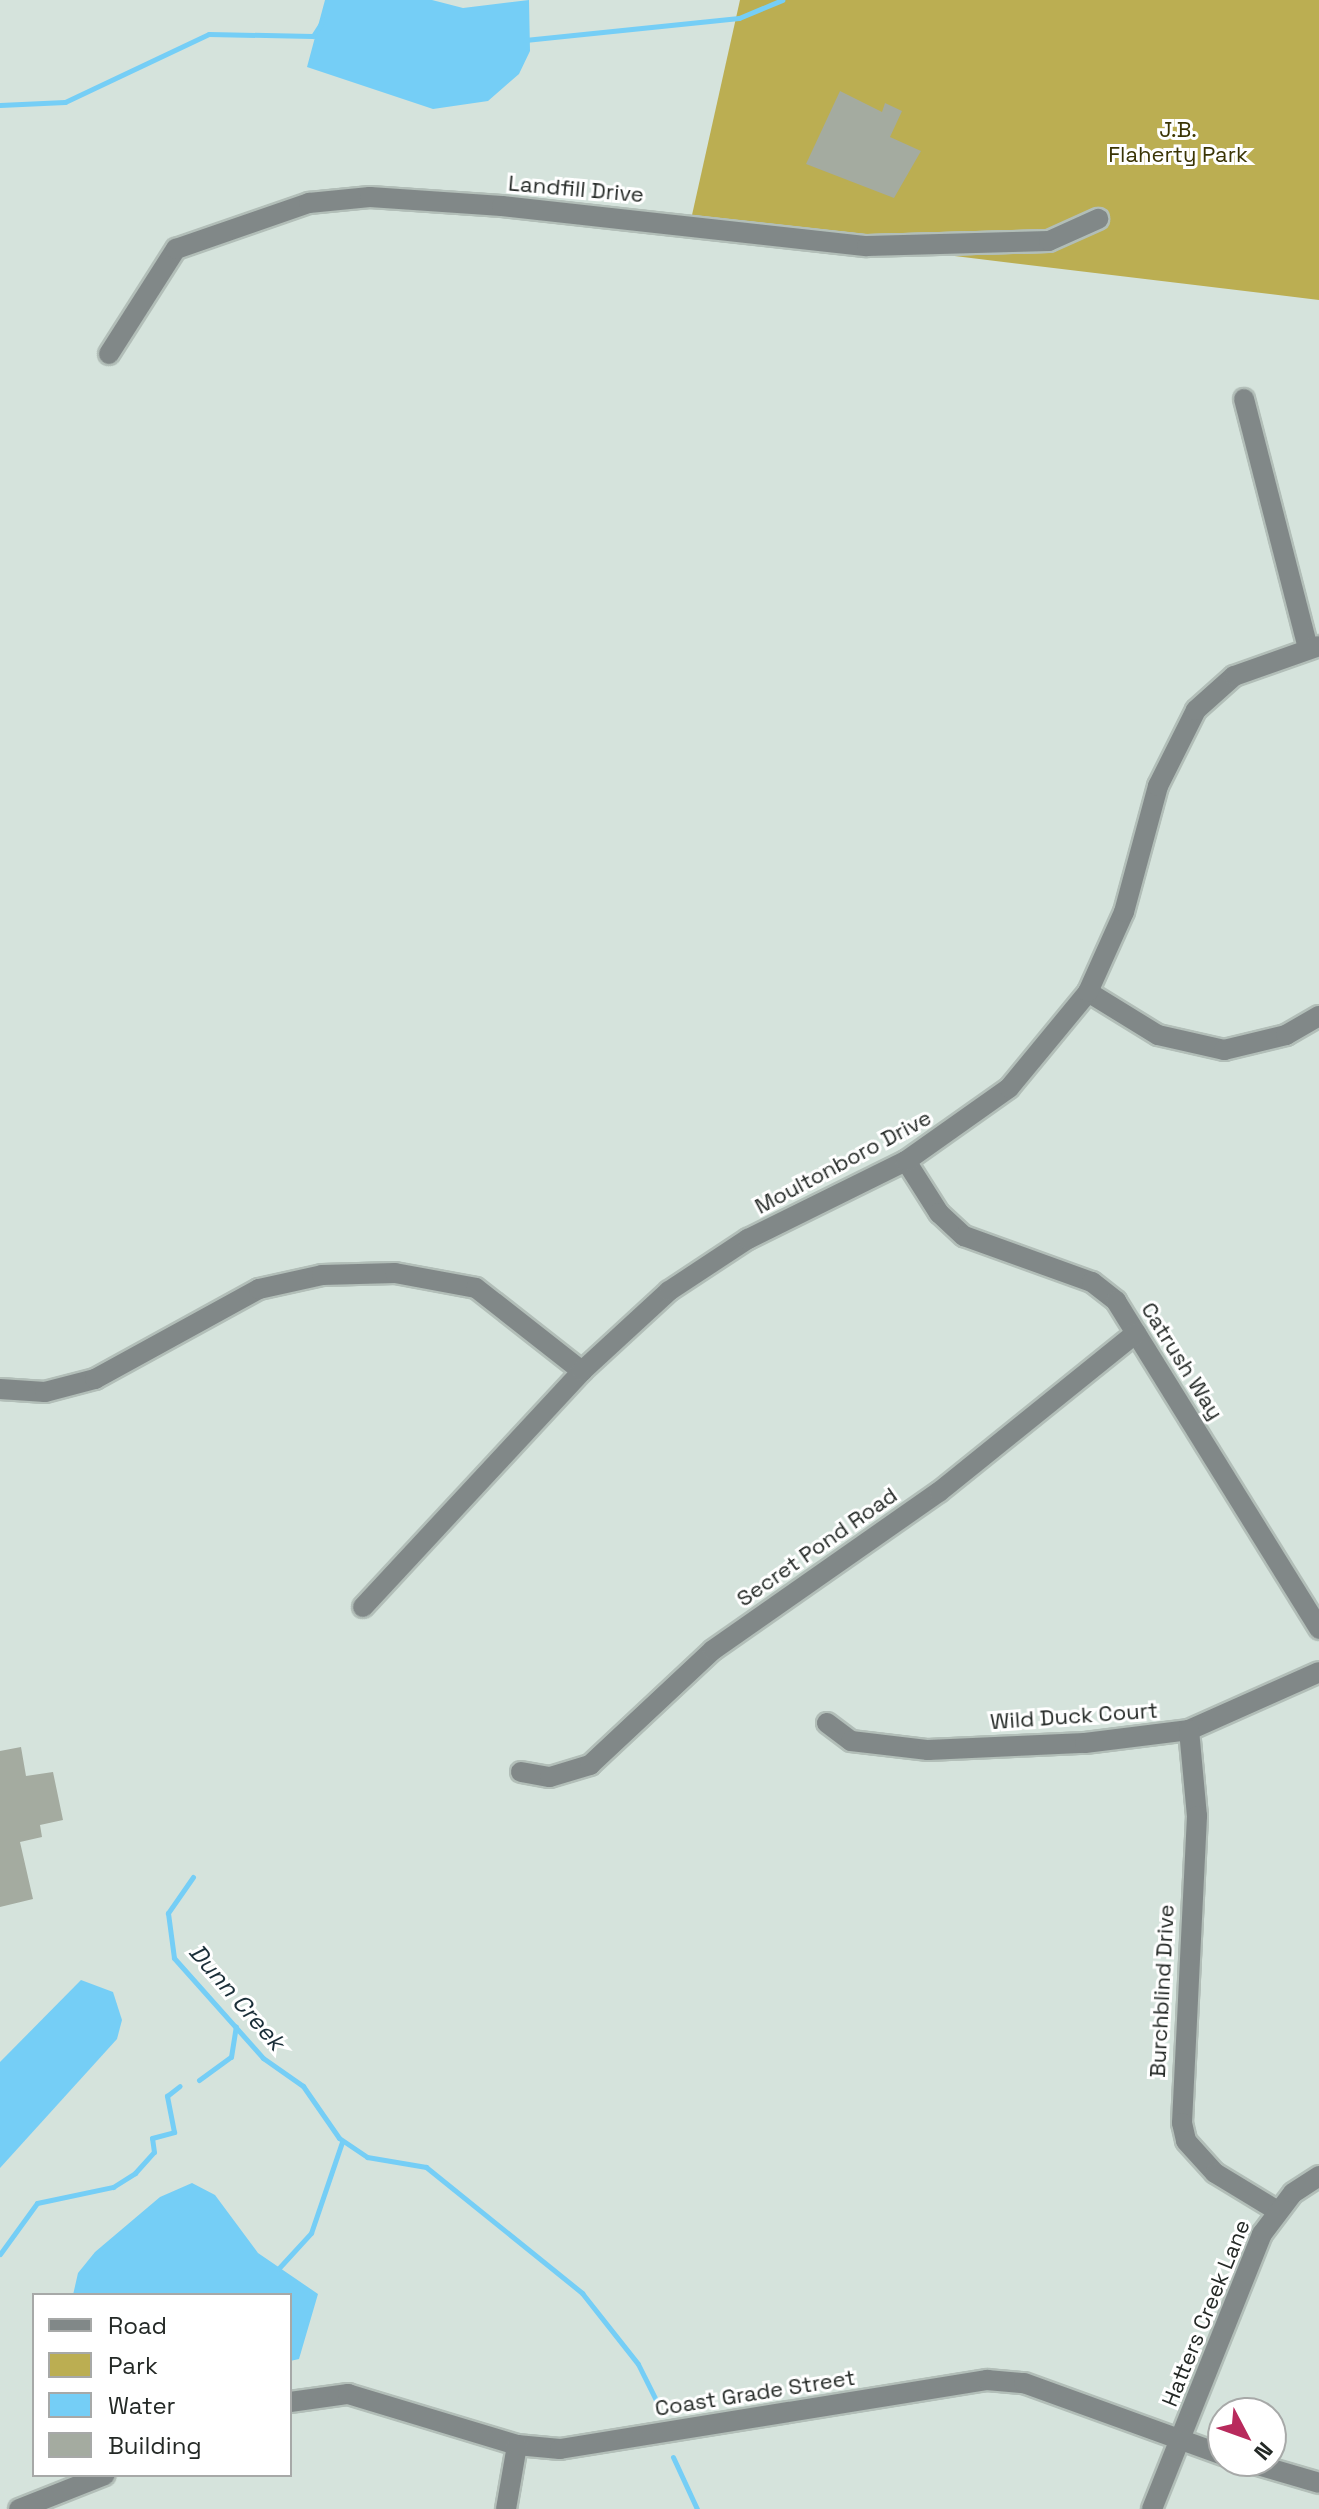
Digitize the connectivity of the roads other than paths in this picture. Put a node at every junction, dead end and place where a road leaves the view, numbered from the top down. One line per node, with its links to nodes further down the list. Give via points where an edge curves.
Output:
1 (1098, 219): 2 (street, Landfill Drive, via 1049,241 867,246 502,206 370,197 309,203 176,249)
2 (109, 354)
3 (1244, 399): 4 (street)
4 (1314, 647): 5 (street, Moultonboro Drive, via 1234,676 1196,710 1158,786 1124,912)
5 (1088, 992): 6 (street, via 1158,1035 1224,1050 1286,1035); 7 (street, Moultonboro Drive, via 1009,1088)
6 (1319, 1016)
7 (906, 1161): 8 (street, Catrush Way, via 964,1236 1092,1282); 9 (street, Moultonboro Drive, via 748,1239 669,1291)
8 (1136, 1333): 12 (street, Catrush Way); 16 (street, Secret Pond Road, via 939,1492 713,1650 590,1765 550,1777)
9 (582, 1371): 10 (street, via 476,1288 395,1273 322,1275 259,1289 95,1379 45,1392); 11 (street, Moultonboro Drive)
10 (0, 1389)
11 (363, 1607)
12 (1319, 1629)
13 (1319, 1672): 15 (street, Wild Duck Court)
14 (827, 1723): 15 (street, Wild Duck Court, via 851,1741 928,1750)
15 (1189, 1730): 18 (street, Burchblind Drive, via 1197,1816 1182,2123 1186,2141 1215,2173)
16 (521, 1772)
17 (1319, 2176): 18 (street, Hatters Creek Lane)
18 (1276, 2210): 20 (street, Hatters Creek Lane)
19 (292, 2402): 21 (street, Coast Grade Street, via 326,2395 377,2400)
20 (1180, 2442): 21 (street, Coast Grade Street, via 1024,2383 987,2380 578,2448); 22 (street, Coast Grade Street); 28 (street, Hatters Creek Lane)
21 (517, 2445): 27 (street)
22 (1207, 2450)
23 (1287, 2474): 25 (street)
24 (100, 2477): 26 (street)
25 (1319, 2483)
26 (19, 2509)
27 (506, 2509)
28 (1152, 2509)

